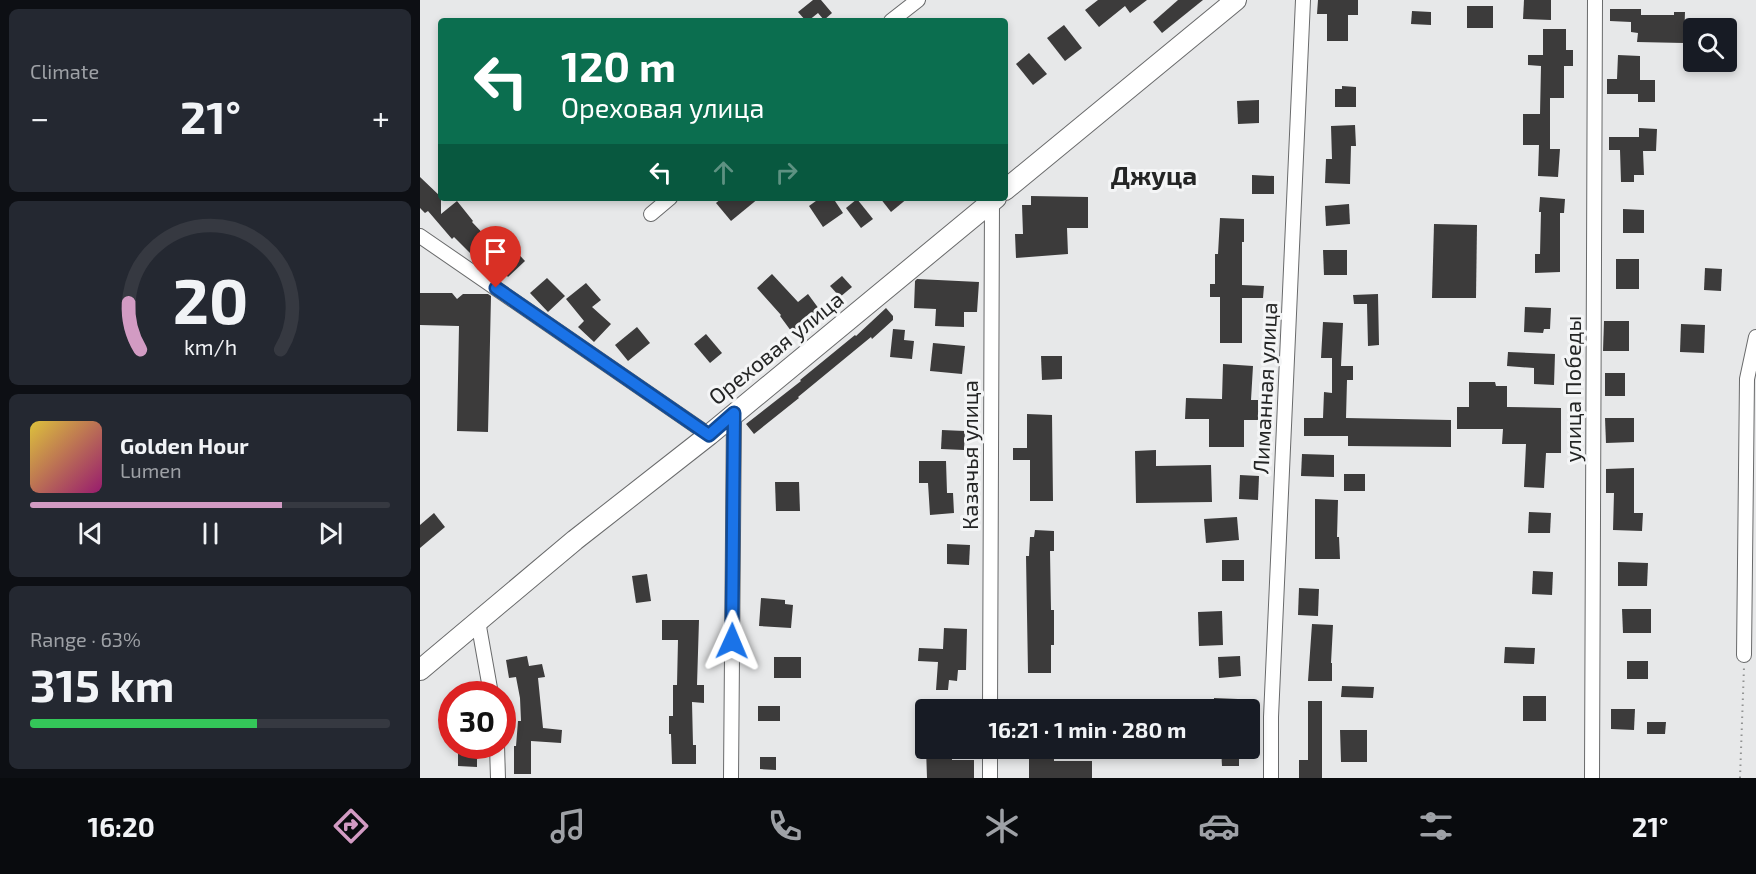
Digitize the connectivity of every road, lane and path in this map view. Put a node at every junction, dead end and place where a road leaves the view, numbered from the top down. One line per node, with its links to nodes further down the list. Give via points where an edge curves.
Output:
1 (918, 0): 5 (street)
2 (1236, 0): 6 (main road, Ореховая улица)
3 (1303, 0): 25 (street, Лиманная улица)
4 (1596, 0): 26 (street, улица Победы)
5 (895, 18)
6 (1008, 188)
7 (666, 201): 10 (street)
8 (992, 201): 13 (main road, Ореховая улица)
9 (997, 201): 19 (street, Казачья улица)
10 (651, 214)
11 (420, 236): 14 (street)
12 (1756, 337): 16 (street, via 1747,379)
13 (734, 413): 14 (main road, Ореховая улица); 23 (street)
14 (709, 435): 15 (main road, Ореховая улица)
15 (478, 621): 17 (main road, Ореховая улица); 18 (street)
16 (1744, 655): 27 (path)
17 (420, 670)
18 (488, 681)
19 (990, 699)
20 (497, 759): 22 (street)
21 (990, 759): 24 (street)
22 (498, 778)
23 (731, 778)
24 (990, 778)
25 (1271, 778)
26 (1592, 778)
27 (1740, 778)

